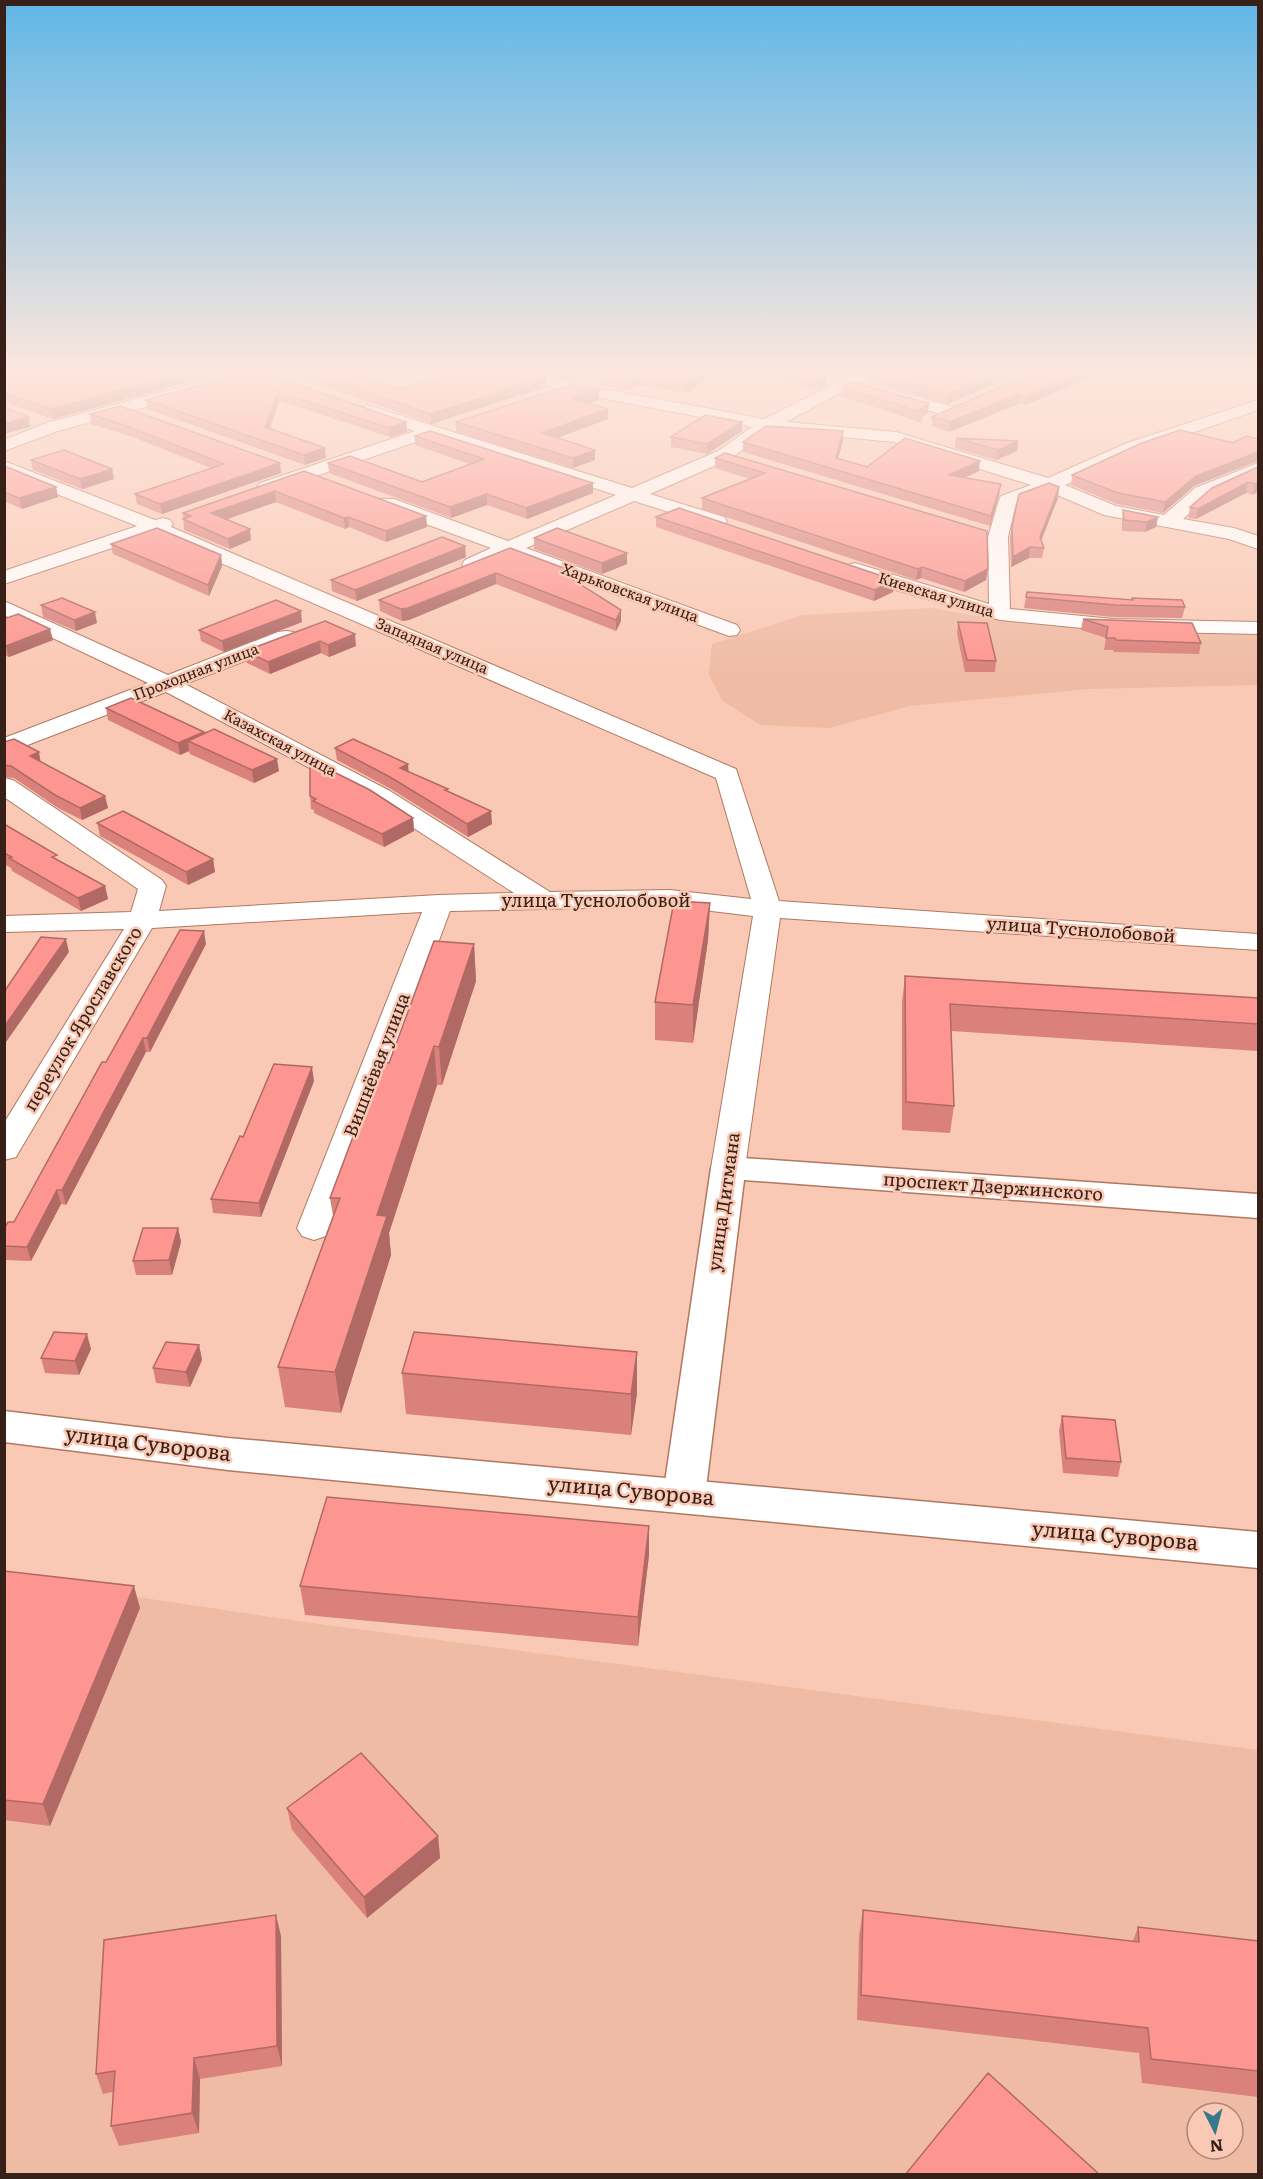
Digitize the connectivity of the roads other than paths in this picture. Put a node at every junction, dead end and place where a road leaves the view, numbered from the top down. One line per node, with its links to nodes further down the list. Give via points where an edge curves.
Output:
1 (18, 472): 17 (street, Западная улица)
2 (301, 472): 9 (street)
3 (309, 472): 9 (street)
4 (560, 472): 13 (street)
5 (687, 472): 13 (street)
6 (1008, 472): 11 (street)
7 (1079, 472): 11 (street)
8 (1249, 472): 16 (street, via 1202,492)
9 (305, 473): 10 (street); 12 (street)
10 (338, 485)
11 (1050, 485): 16 (street, via 1112,511); 20 (street, via 1008,500)
12 (252, 492)
13 (636, 495): 18 (street); 22 (street)
14 (370, 497): 22 (street, Харьковская улица)
15 (177, 519): 17 (street)
16 (1168, 522): 21 (street, via 1234,534)
17 (155, 527): 25 (street); 28 (street, Западная улица)
18 (737, 528)
19 (978, 532): 20 (street)
20 (998, 537): 29 (street)
21 (1258, 543)
22 (510, 549): 24 (street); 33 (street, Харьковская улица)
23 (833, 562): 29 (street, Киевская улица)
24 (458, 570)
25 (4, 578)
26 (374, 603): 28 (street)
27 (4, 607): 34 (street, Казахская улица)
28 (353, 612): 30 (street); 39 (street, Западная улица, via 728,774)
29 (1000, 614): 32 (street, Киевская улица, via 1113,626)
30 (331, 620)
31 (309, 628): 34 (street, Проходная улица)
32 (1258, 628)
33 (729, 630)
34 (166, 683): 35 (street, Проходная улица); 37 (street, Казахская улица, via 381,796)
35 (4, 747)
36 (4, 785): 40 (street, переулок Ярославского, via 152,886)
37 (543, 900): 38 (street, улица Туснолобовой); 39 (street, улица Туснолобовой, via 670,898)
38 (440, 903): 40 (street, улица Туснолобовой); 46 (street, Вишнёвая улица)
39 (768, 909): 42 (street, улица Туснолобовой); 44 (street, улица Дитмана)
40 (143, 920): 41 (street, улица Туснолобовой); 43 (street, переулок Ярославского)
41 (4, 924)
42 (1258, 942)
43 (4, 1150)
44 (728, 1168): 45 (main road, проспект Дзержинского); 48 (main road, улица Дитмана)
45 (1258, 1206)
46 (315, 1228)
47 (4, 1426): 48 (main road, улица Суворова, via 228,1454)
48 (684, 1496): 49 (main road, улица Суворова)
49 (1258, 1550)

